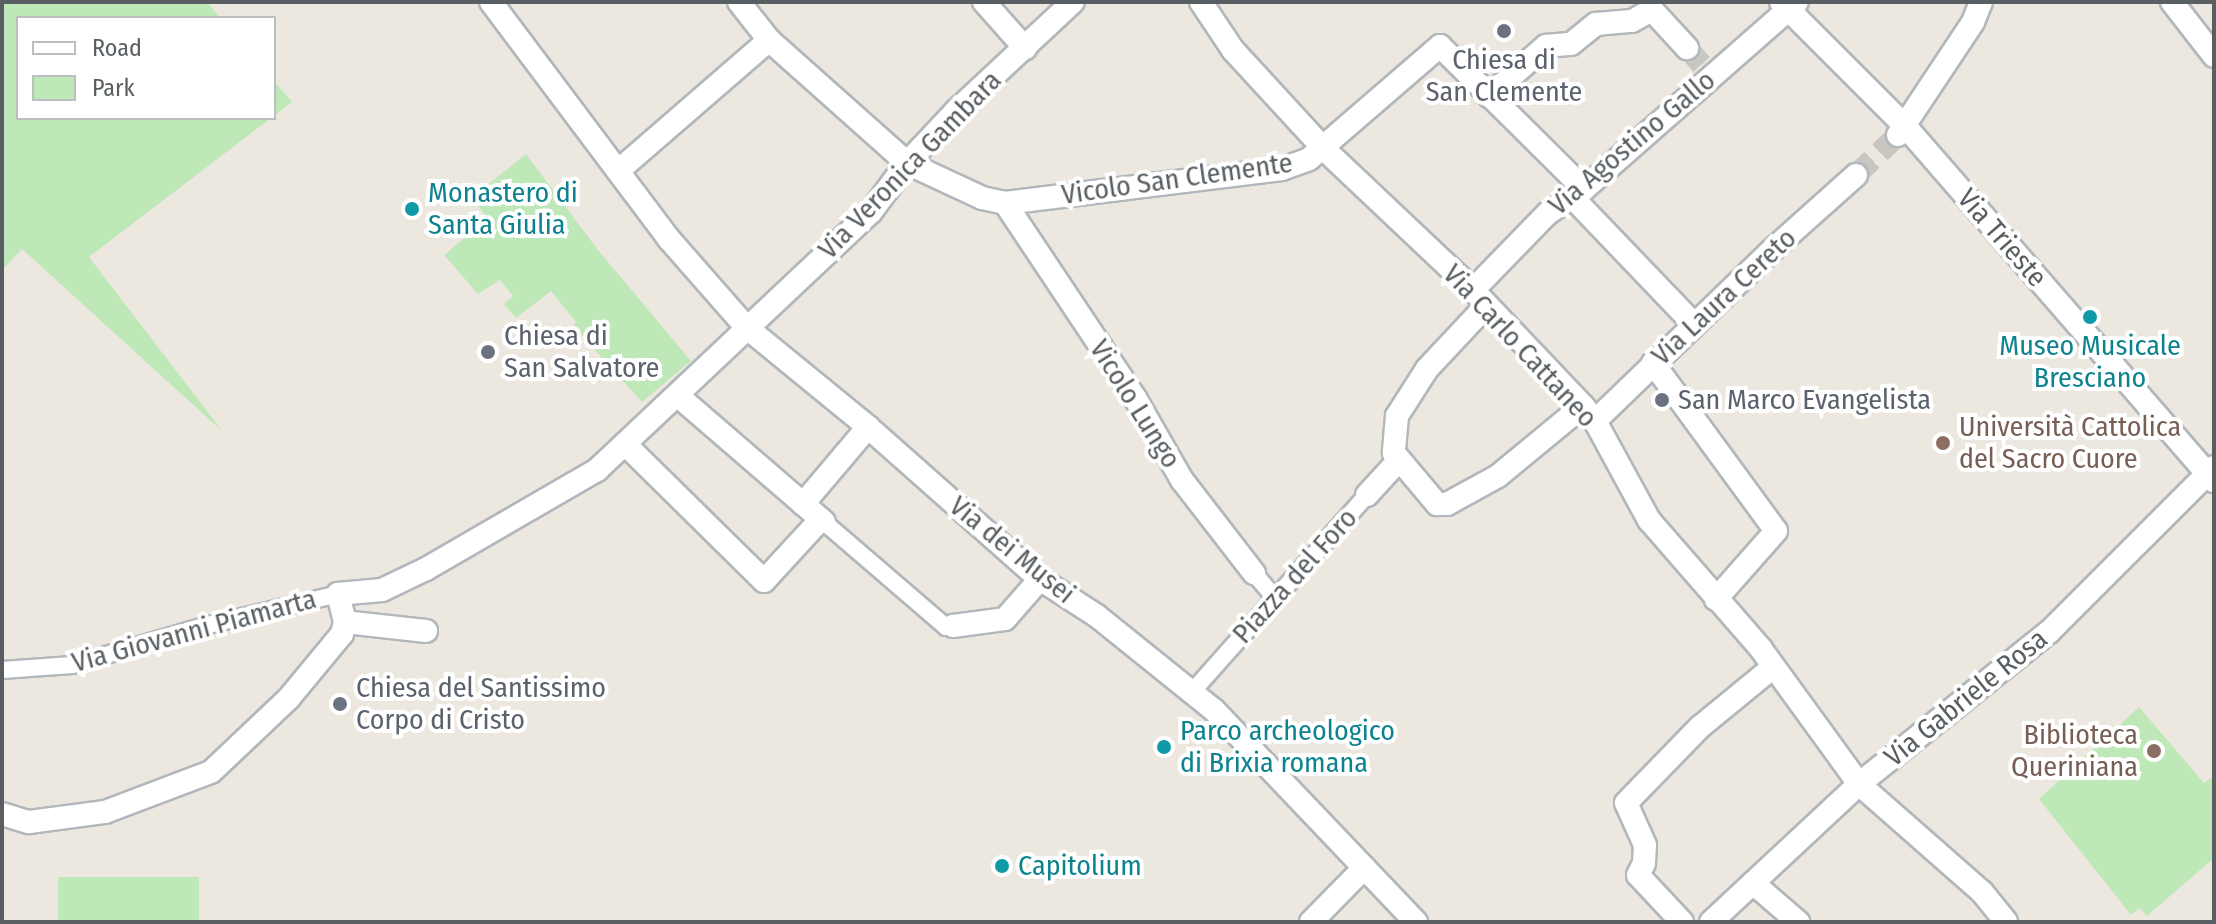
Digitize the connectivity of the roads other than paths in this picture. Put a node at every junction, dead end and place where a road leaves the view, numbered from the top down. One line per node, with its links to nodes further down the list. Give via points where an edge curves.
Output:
1 (491, 2): 17 (street, Via dei Musei)
2 (739, 2): 9 (street, Vicolo San Clemente)
3 (984, 2): 10 (street)
4 (1073, 2): 10 (street, Via Veronica Gambara)
5 (1201, 2): 15 (street, Via Carlo Cattaneo)
6 (1981, 2): 14 (street)
7 (2172, 2): 12 (street)
8 (1789, 4): 14 (street, Via Trieste); 19 (street, Via Agostino Gallo)
9 (769, 40): 16 (street, Vicolo San Clemente); 17 (street)
10 (1025, 48): 16 (street, Via Veronica Gambara)
11 (1687, 48): 13 (street, via 1652,10 1632,21 1596,24 1571,44 1546,46)
12 (2214, 56)
13 (1489, 96): 15 (street, Vicolo San Clemente, via 1440,46); 19 (street, Vicolo San Clemente)
14 (1902, 131): 30 (street, Via Trieste)
15 (1316, 154): 20 (street, Vicolo San Clemente, via 1282,169); 21 (street, Via Carlo Cattaneo)
16 (907, 163): 20 (street, Vicolo San Clemente, via 982,198); 23 (street, Via Veronica Gambara, via 871,212)
17 (618, 171): 23 (street, Via dei Musei)
18 (1856, 175): 22 (street, Via Laura Cereto)
19 (1578, 193): 21 (street, Via Agostino Gallo, via 1548,213); 22 (street, Vicolo San Clemente)
20 (1005, 203): 34 (street, Vicolo Lungo, via 1135,398 1182,480)
21 (1479, 298): 26 (street, Via Carlo Cattaneo); 29 (street, Via Agostino Gallo, via 1397,416 1394,453)
22 (1694, 324): 24 (street, Via Laura Cereto)
23 (746, 327): 25 (street, Via Giovanni Piamarta); 27 (street, Via dei Musei)
24 (1653, 363): 26 (street, Via Laura Cereto); 38 (street, via 1776,531)
25 (677, 395): 28 (street, Via Giovanni Piamarta); 32 (street)
26 (1589, 414): 29 (street, Via Laura Cereto, via 1447,504 1437,504); 38 (street, Via Carlo Cattaneo, via 1649,520)
27 (868, 427): 32 (street); 35 (street, Via dei Musei)
28 (625, 444): 33 (street, via 764,581); 36 (street, Via Giovanni Piamarta, via 597,470 426,569 382,590)
29 (1399, 460): 31 (street, Piazza del Foro)
30 (2212, 474): 45 (street, Via Gabriele Rosa, via 2049,632)
31 (1367, 495): 37 (street, Piazza del Foro)
32 (803, 504): 33 (street)
33 (822, 521): 40 (street, via 946,627)
34 (1254, 573): 37 (street, Vicolo Lungo)
35 (1040, 579): 40 (street, via 1005,619); 44 (street, Via dei Musei, via 1097,616)
36 (338, 594): 39 (street, Via Giovanni Piamarta); 43 (street, Via Giovanni Piamarta, via 72,665)
37 (1275, 598): 44 (street, Piazza del Foro)
38 (1716, 599): 42 (street, Via Carlo Cattaneo)
39 (345, 622): 41 (street, Via Giovanni Piamarta); 46 (street, Via Giovanni Piamarta, via 342,634 289,698 211,772 105,812 29,822)
40 (953, 626)
41 (426, 631)
42 (1772, 668): 45 (street, Via Carlo Cattaneo); 52 (street, via 1700,727 1626,803 1645,845 1638,875)
43 (2, 670)
44 (1192, 692): 47 (street, Via dei Musei)
45 (1859, 784): 48 (street, Via Gabriele Rosa); 54 (street, Via Carlo Cattaneo, via 1982,892)
46 (2, 814)
47 (1364, 868): 50 (street); 51 (street, Via dei Musei)
48 (1753, 883): 49 (street); 53 (street, Via Gabriele Rosa)
49 (1792, 917)
50 (1311, 922)
51 (1416, 922)
52 (1682, 922)
53 (1711, 922)
54 (2006, 922)

